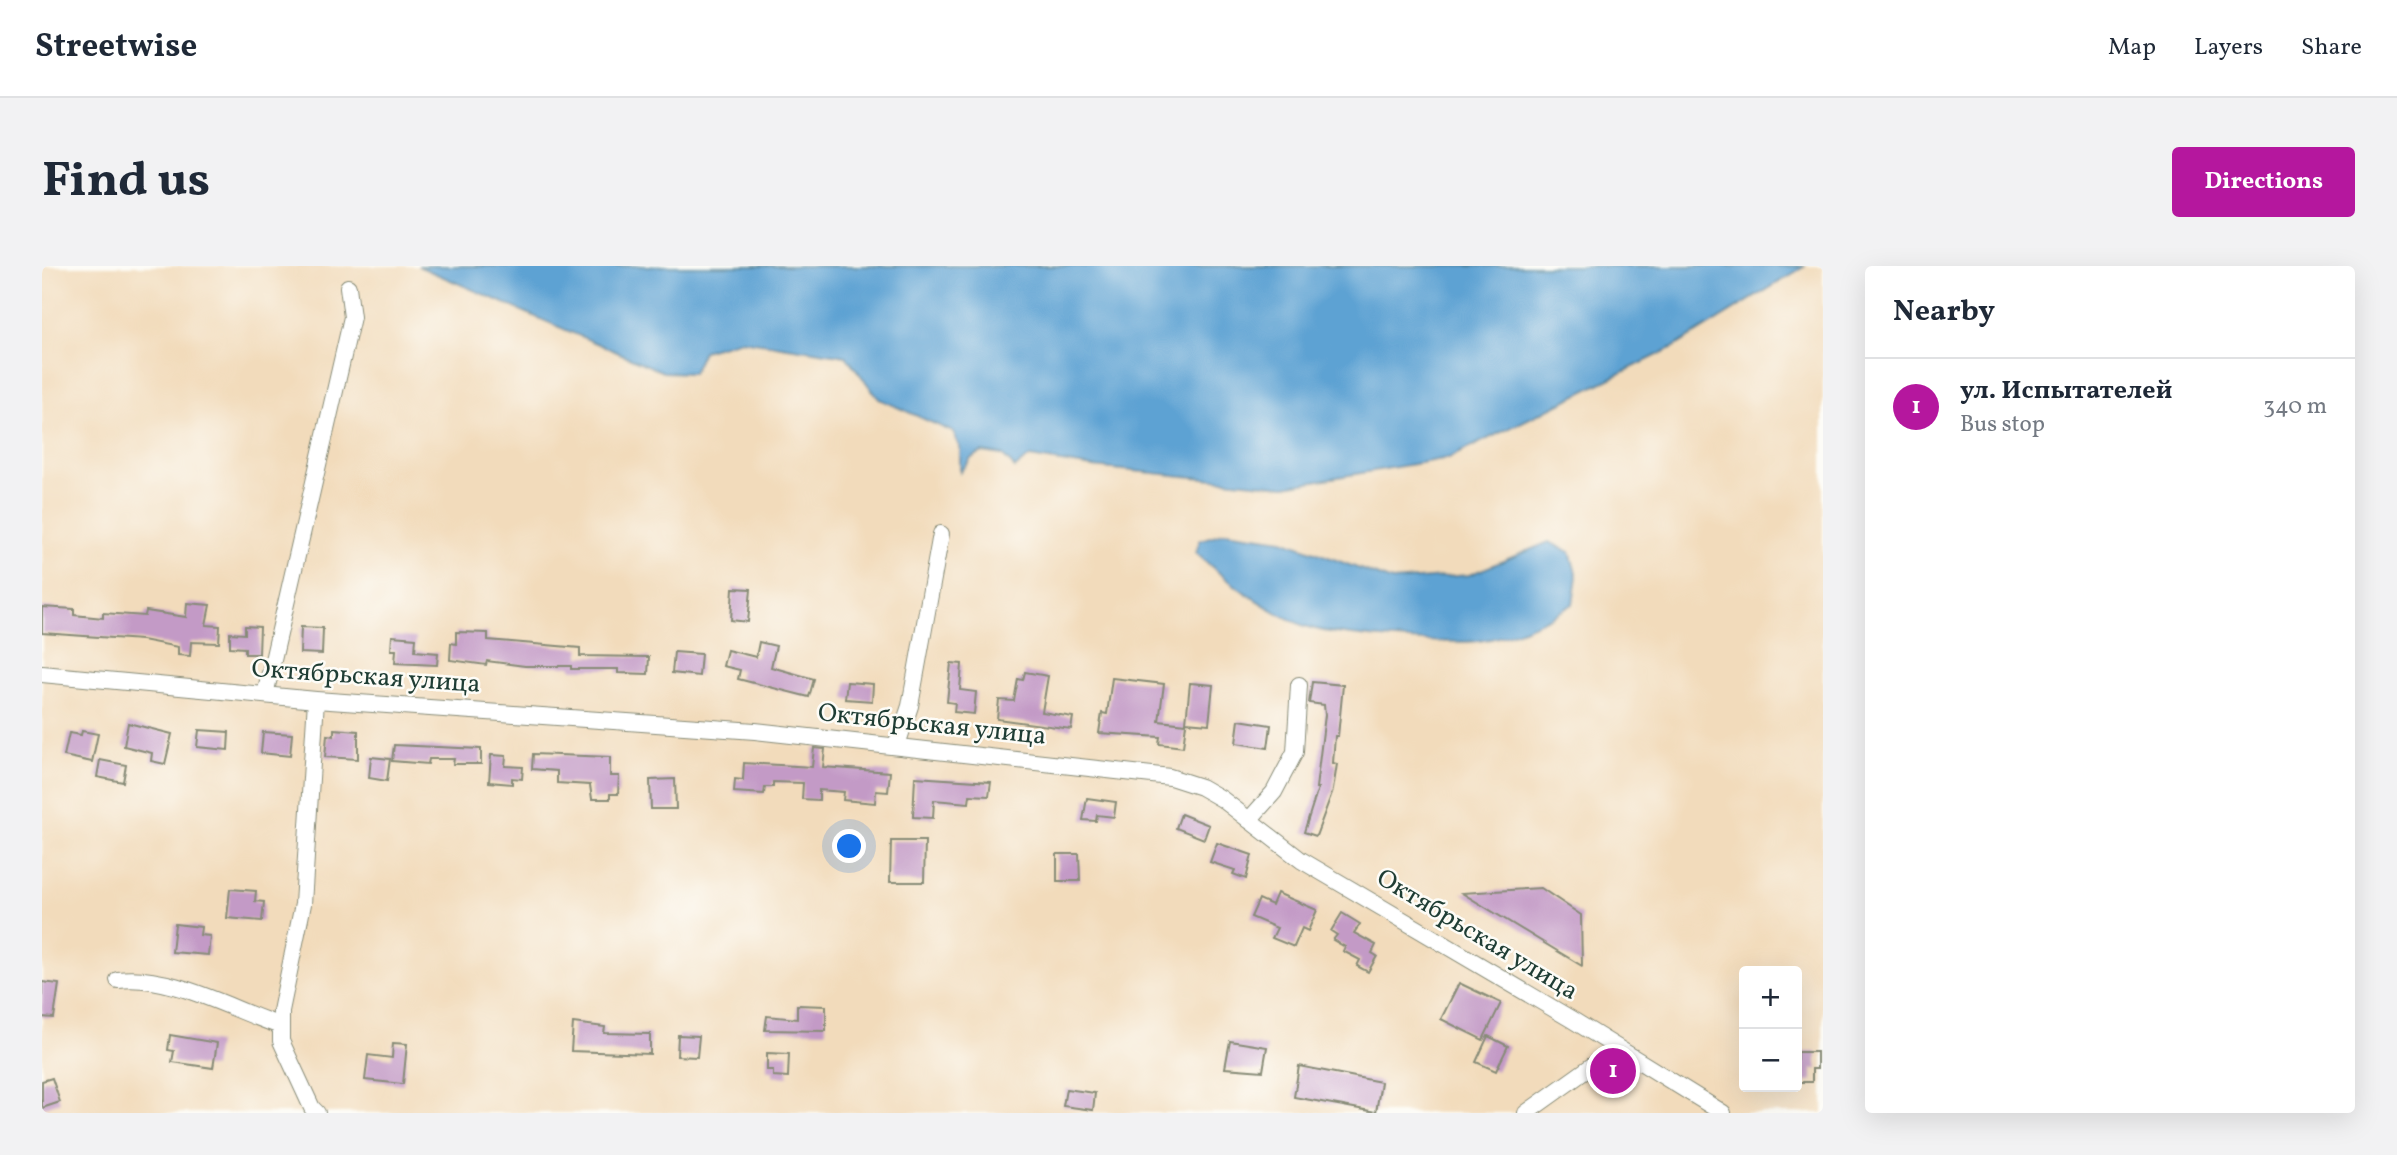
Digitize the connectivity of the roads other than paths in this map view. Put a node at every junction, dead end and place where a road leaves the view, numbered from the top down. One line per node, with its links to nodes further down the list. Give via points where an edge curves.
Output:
1 (348, 287): 5 (street, via 352,317)
2 (941, 534): 7 (street, via 910,706)
3 (42, 674): 5 (street, Октябрьская улица)
4 (1299, 685): 8 (street, via 1295,752 1274,792)
5 (265, 695): 6 (street, Октябрьская улица)
6 (316, 700): 7 (street, Октябрьская улица, via 755,731); 10 (street, via 303,904)
7 (897, 746): 8 (street, Октябрьская улица, via 1170,777 1201,787)
8 (1249, 820): 11 (street, Октябрьская улица, via 1301,860)
9 (118, 980): 10 (street, via 136,978 191,992)
10 (281, 1026): 12 (street, via 281,1041)
11 (1617, 1048): 13 (street); 14 (street, Октябрьская улица)
12 (317, 1113)
13 (1526, 1113)
14 (1723, 1113)

